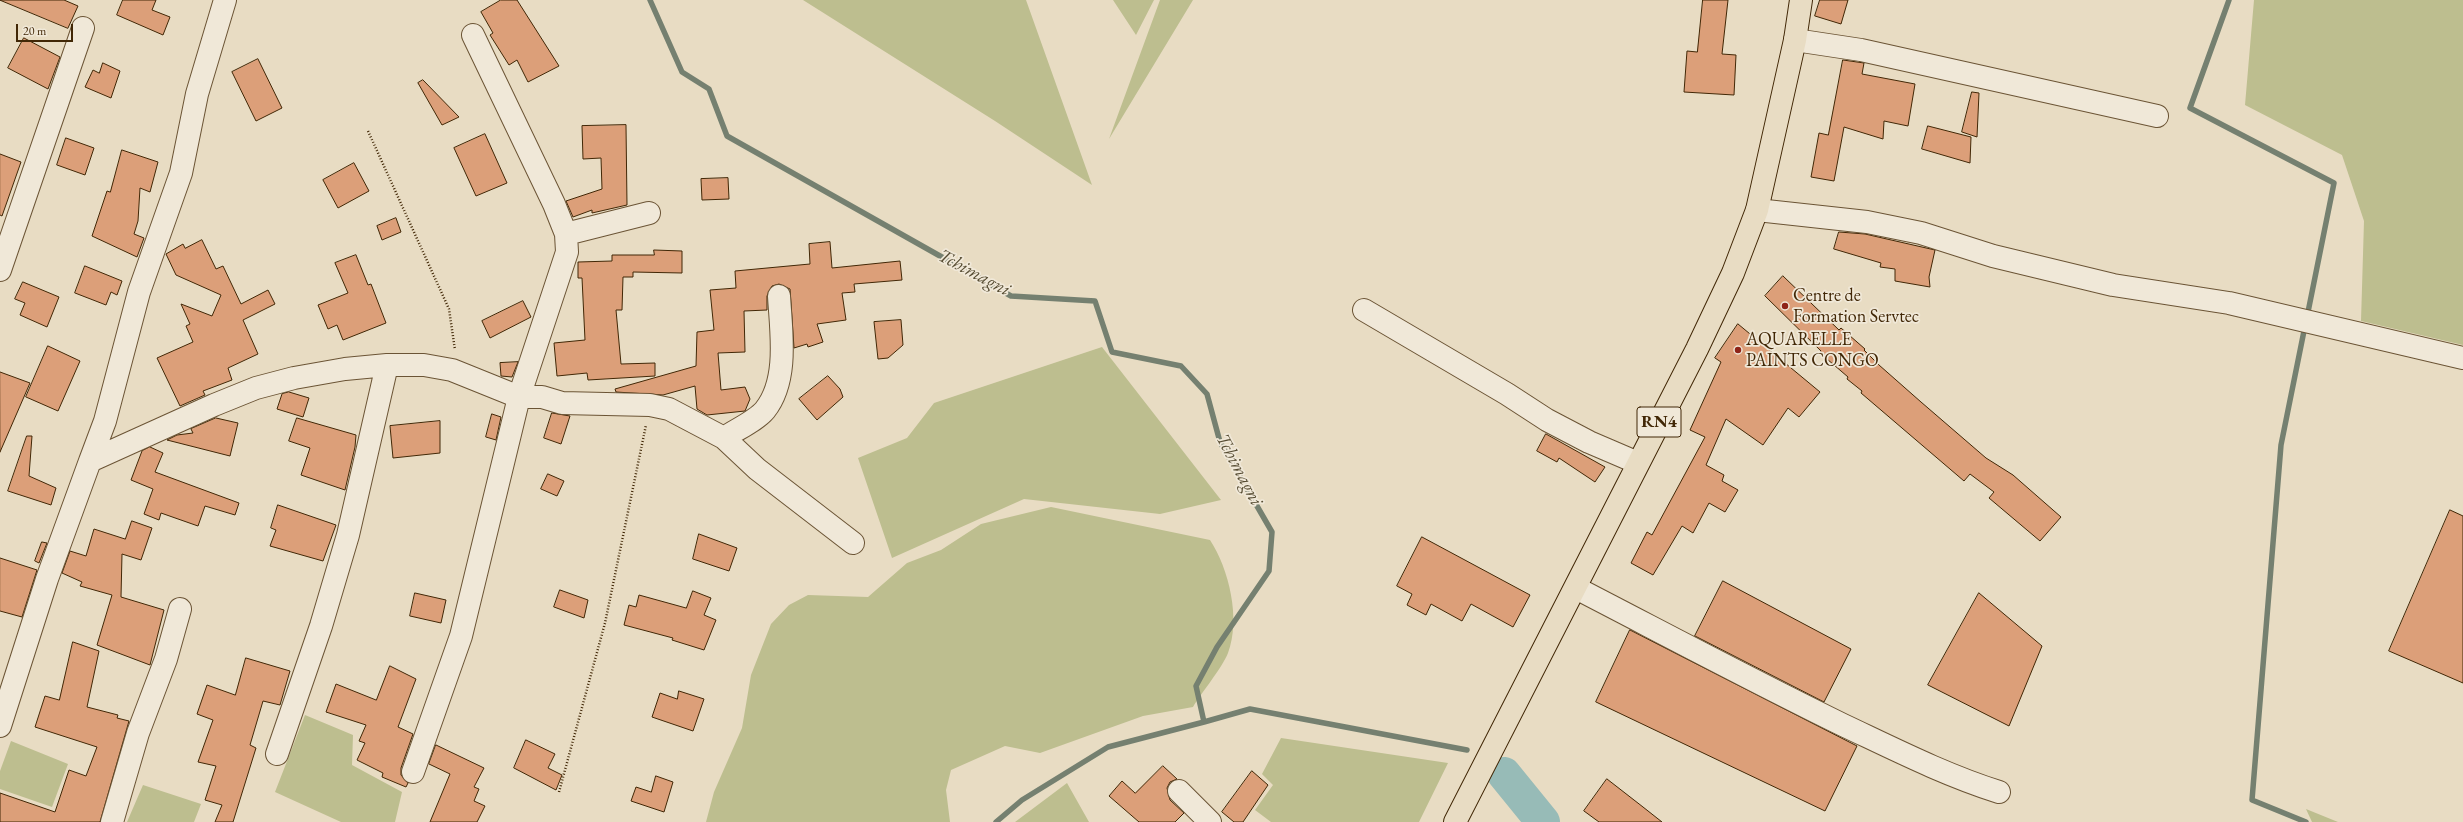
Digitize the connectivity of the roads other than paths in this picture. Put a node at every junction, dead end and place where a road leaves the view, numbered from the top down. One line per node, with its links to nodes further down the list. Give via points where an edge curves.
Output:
1 (225, 0): 17 (street, via 197,94 180,173 139,292 105,421)
2 (1801, 0): 5 (highway, RN4)
3 (83, 28): 10 (street)
4 (473, 35): 9 (street)
5 (1795, 40): 6 (street, via 1861,50); 7 (highway, RN4)
6 (2156, 116)
7 (1757, 210): 13 (street, via 1867,222 1921,233 1994,256 2113,285 2229,303); 18 (highway, RN4, via 1733,273)
8 (649, 213): 9 (street)
9 (566, 234): 15 (street, via 567,252 562,270)
10 (0, 270)
11 (779, 296): 16 (street, via 781,360 773,397 764,411)
12 (1364, 310): 18 (street, via 1547,420)
13 (2463, 358)
14 (387, 365): 15 (street, via 452,370); 17 (street, via 345,369 256,388); 23 (street, via 348,535 321,626)
15 (519, 397): 16 (street, via 542,397 562,403 650,404 669,409); 24 (street, via 461,636)
16 (724, 438): 19 (street, via 757,469)
17 (90, 461): 22 (street, via 47,579)
18 (1638, 463): 20 (highway, RN4)
19 (853, 543)
20 (1576, 588): 26 (street, via 1907,756); 29 (highway, RN4)
21 (180, 609): 27 (street, via 166,659 138,733)
22 (0, 726)
23 (277, 754)
24 (413, 772)
25 (1180, 791): 28 (street)
26 (1999, 792)
27 (112, 822)
28 (1210, 822)
29 (1455, 822)

